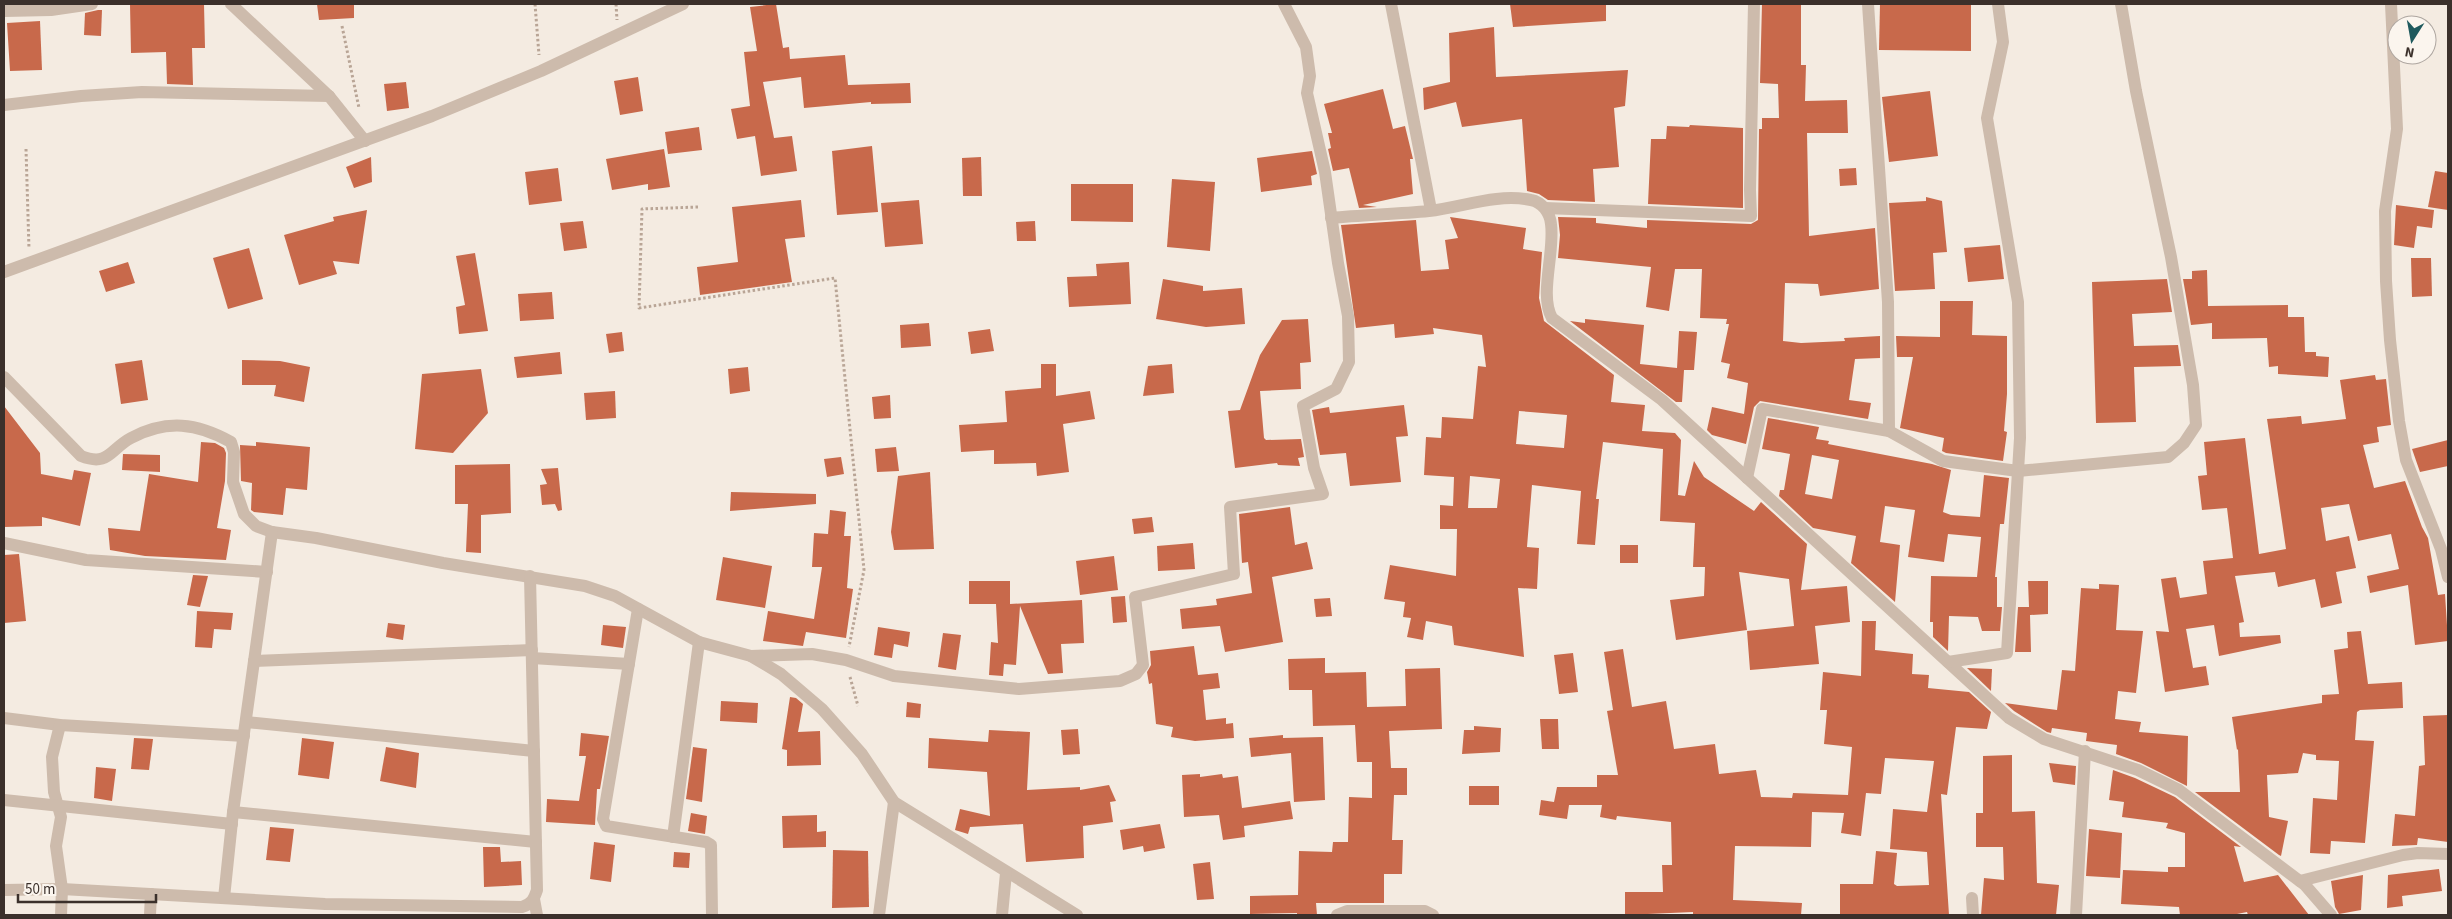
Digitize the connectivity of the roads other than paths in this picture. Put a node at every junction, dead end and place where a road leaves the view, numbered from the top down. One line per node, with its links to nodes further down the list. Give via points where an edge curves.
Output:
1 (92, 4): 11 (street)
2 (231, 4): 12 (street)
3 (683, 4): 14 (street, via 541,70)
4 (1284, 4): 17 (street, via 1306,47 1310,76 1307,93 1325,172)
5 (1391, 4): 16 (street)
6 (1754, 4): 15 (street, via 1751,216)
7 (1868, 4): 20 (street, via 1888,302)
8 (1998, 4): 21 (street, via 2003,42 1987,118 2018,302)
9 (2121, 4): 21 (street, via 2171,257 2193,385 2196,425 2184,443 2168,457)
10 (2391, 4): 27 (street, via 2397,129 2385,211 2391,349 2406,460 2441,549)
11 (4, 12)
12 (329, 96): 13 (street, via 142,92); 14 (street)
13 (4, 105)
14 (365, 141): 18 (street)
15 (1545, 208): 16 (street, via 1532,200 1506,198); 22 (street, via 1551,224 1547,299 1552,318 1662,400)
16 (1431, 210): 17 (street)
17 (1331, 218): 31 (street, via 1348,316 1349,362 1336,389 1304,406 1314,468 1323,494 1230,507 1234,574 1135,597 1143,665 1136,674 1120,680 1019,688 894,676 846,660 812,654)
18 (4, 272)
19 (4, 377): 23 (street, via 81,456 93,461 106,459 129,439 149,430 168,427 192,426 209,430 231,442 233,482 244,514 256,526)
20 (1889, 431): 21 (street, via 1943,461); 22 (street, via 1762,409)
21 (2018, 470): 33 (street, via 2007,653)
22 (1747, 478): 33 (street)
23 (272, 532): 25 (street); 26 (street)
24 (4, 543): 25 (street, via 86,560)
25 (266, 572): 32 (street)
26 (530, 576): 28 (street, via 585,586 615,596); 30 (street)
27 (2448, 577)
28 (638, 609): 29 (street); 34 (street)
29 (698, 642): 31 (street); 45 (street)
30 (532, 654): 32 (street); 34 (street); 39 (street)
31 (750, 656): 42 (street, via 780,674 822,710 862,754)
32 (254, 661): 36 (street)
33 (1948, 662): 40 (street, via 2009,718 2044,738)
34 (629, 664): 45 (street, via 603,819 606,826)
35 (4, 718): 37 (street)
36 (246, 722): 38 (street); 39 (street)
37 (60, 725): 38 (street); 43 (street, via 52,757)
38 (244, 736): 44 (street)
39 (534, 751): 46 (street)
40 (2085, 752): 49 (street, via 2138,770 2179,790); 66 (street)
41 (4, 800): 43 (street)
42 (894, 802): 48 (street); 60 (street)
43 (58, 807): 44 (street); 50 (street, via 60,817 56,846)
44 (233, 818): 46 (street); 53 (street)
45 (673, 837): 59 (street, via 711,845)
46 (536, 842): 55 (street, via 538,890)
47 (2448, 854): 49 (street, via 2403,855)
48 (1006, 873): 61 (street); 62 (street)
49 (2300, 881): 67 (street)
50 (62, 889): 51 (street); 52 (street); 56 (street)
51 (4, 890)
52 (151, 894): 53 (street); 57 (street)
53 (224, 898): 55 (street, via 325,904 522,907)
54 (1972, 898): 65 (street)
55 (534, 899): 58 (street)
56 (61, 915)
57 (150, 915)
58 (537, 915)
59 (712, 915)
60 (879, 915)
61 (1002, 915)
62 (1077, 915)
63 (1337, 915): 64 (street, via 1356,911 1425,911)
64 (1433, 915)
65 (1974, 915)
66 (2076, 915)
67 (2331, 915)

